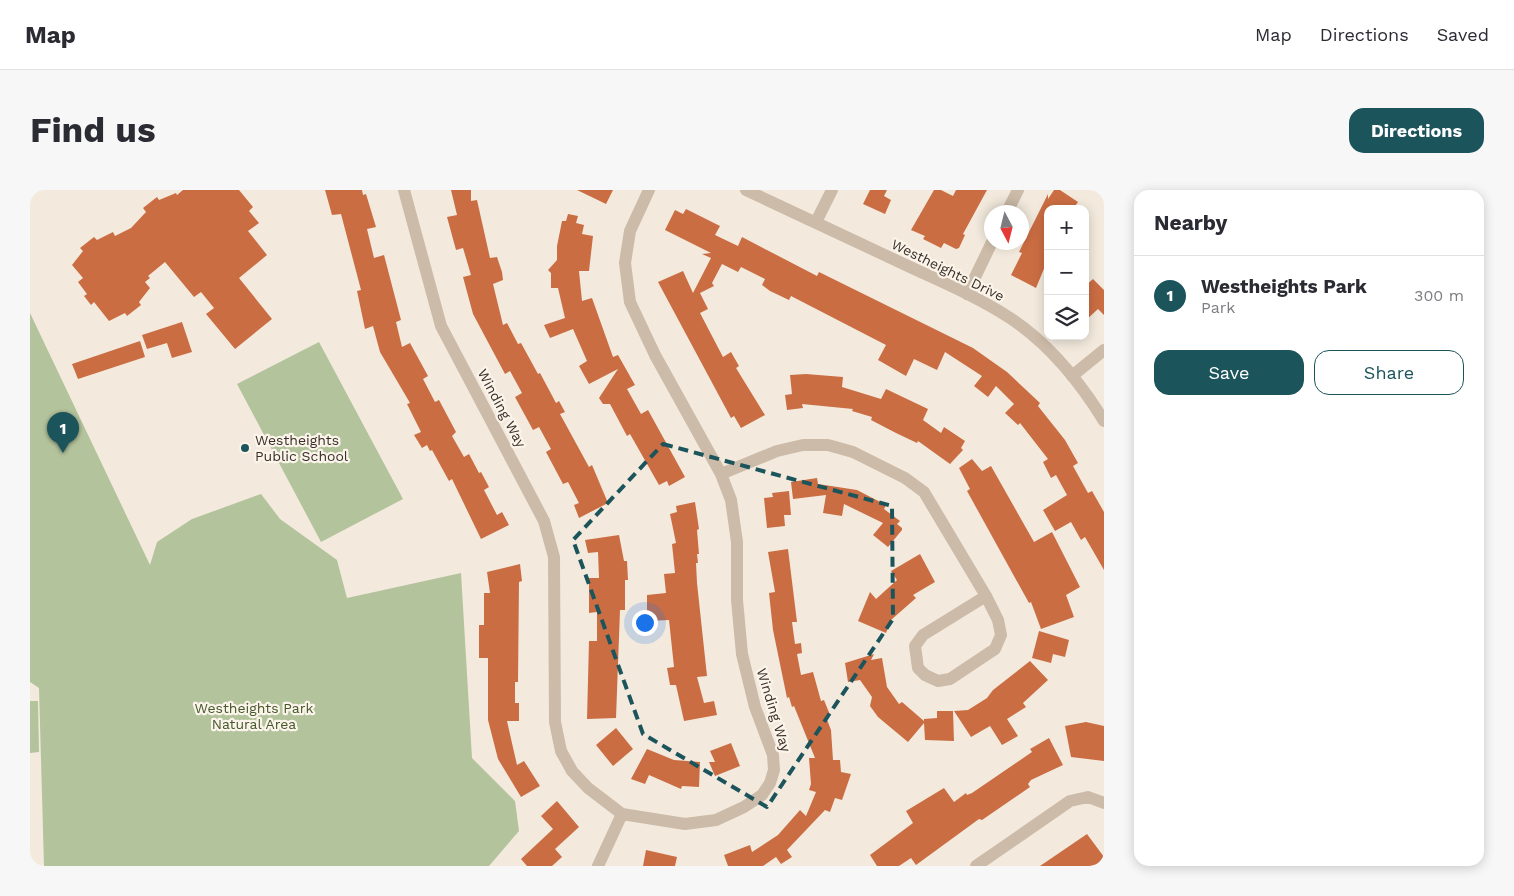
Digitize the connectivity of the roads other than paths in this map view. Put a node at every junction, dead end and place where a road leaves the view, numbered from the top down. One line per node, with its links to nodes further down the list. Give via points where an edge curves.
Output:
1 (404, 190): 16 (street, Winding Way, via 442,326 544,521 549,537 554,557 555,722 561,752 572,771 588,788)
2 (649, 190): 13 (street, Winding Way, via 630,231 624,263 630,302 655,355)
3 (746, 190): 7 (street, Westheights Drive)
4 (832, 190): 7 (street)
5 (1018, 190): 6 (street)
6 (1010, 205)
7 (816, 222): 9 (street, Westheights Drive)
8 (988, 250): 9 (street)
9 (967, 294): 11 (street, Westheights Drive, via 1010,318 1040,341)
10 (1104, 350): 11 (street)
11 (1072, 376): 12 (street, Westheights Drive)
12 (1104, 421)
13 (721, 474): 14 (street, via 777,451 803,445 828,445 853,452 905,478 924,492); 16 (street, Winding Way, via 731,500 737,542 737,600 742,654 755,706 773,755 772,777 762,795 716,820 685,824)
14 (986, 596): 14 (street, via 923,635 915,646 918,668 938,681 950,679 995,649 1000,635 998,620)
15 (1104, 803): 18 (street, via 1088,797 1070,801)
16 (622, 814): 17 (street)
17 (598, 866)
18 (976, 866)

